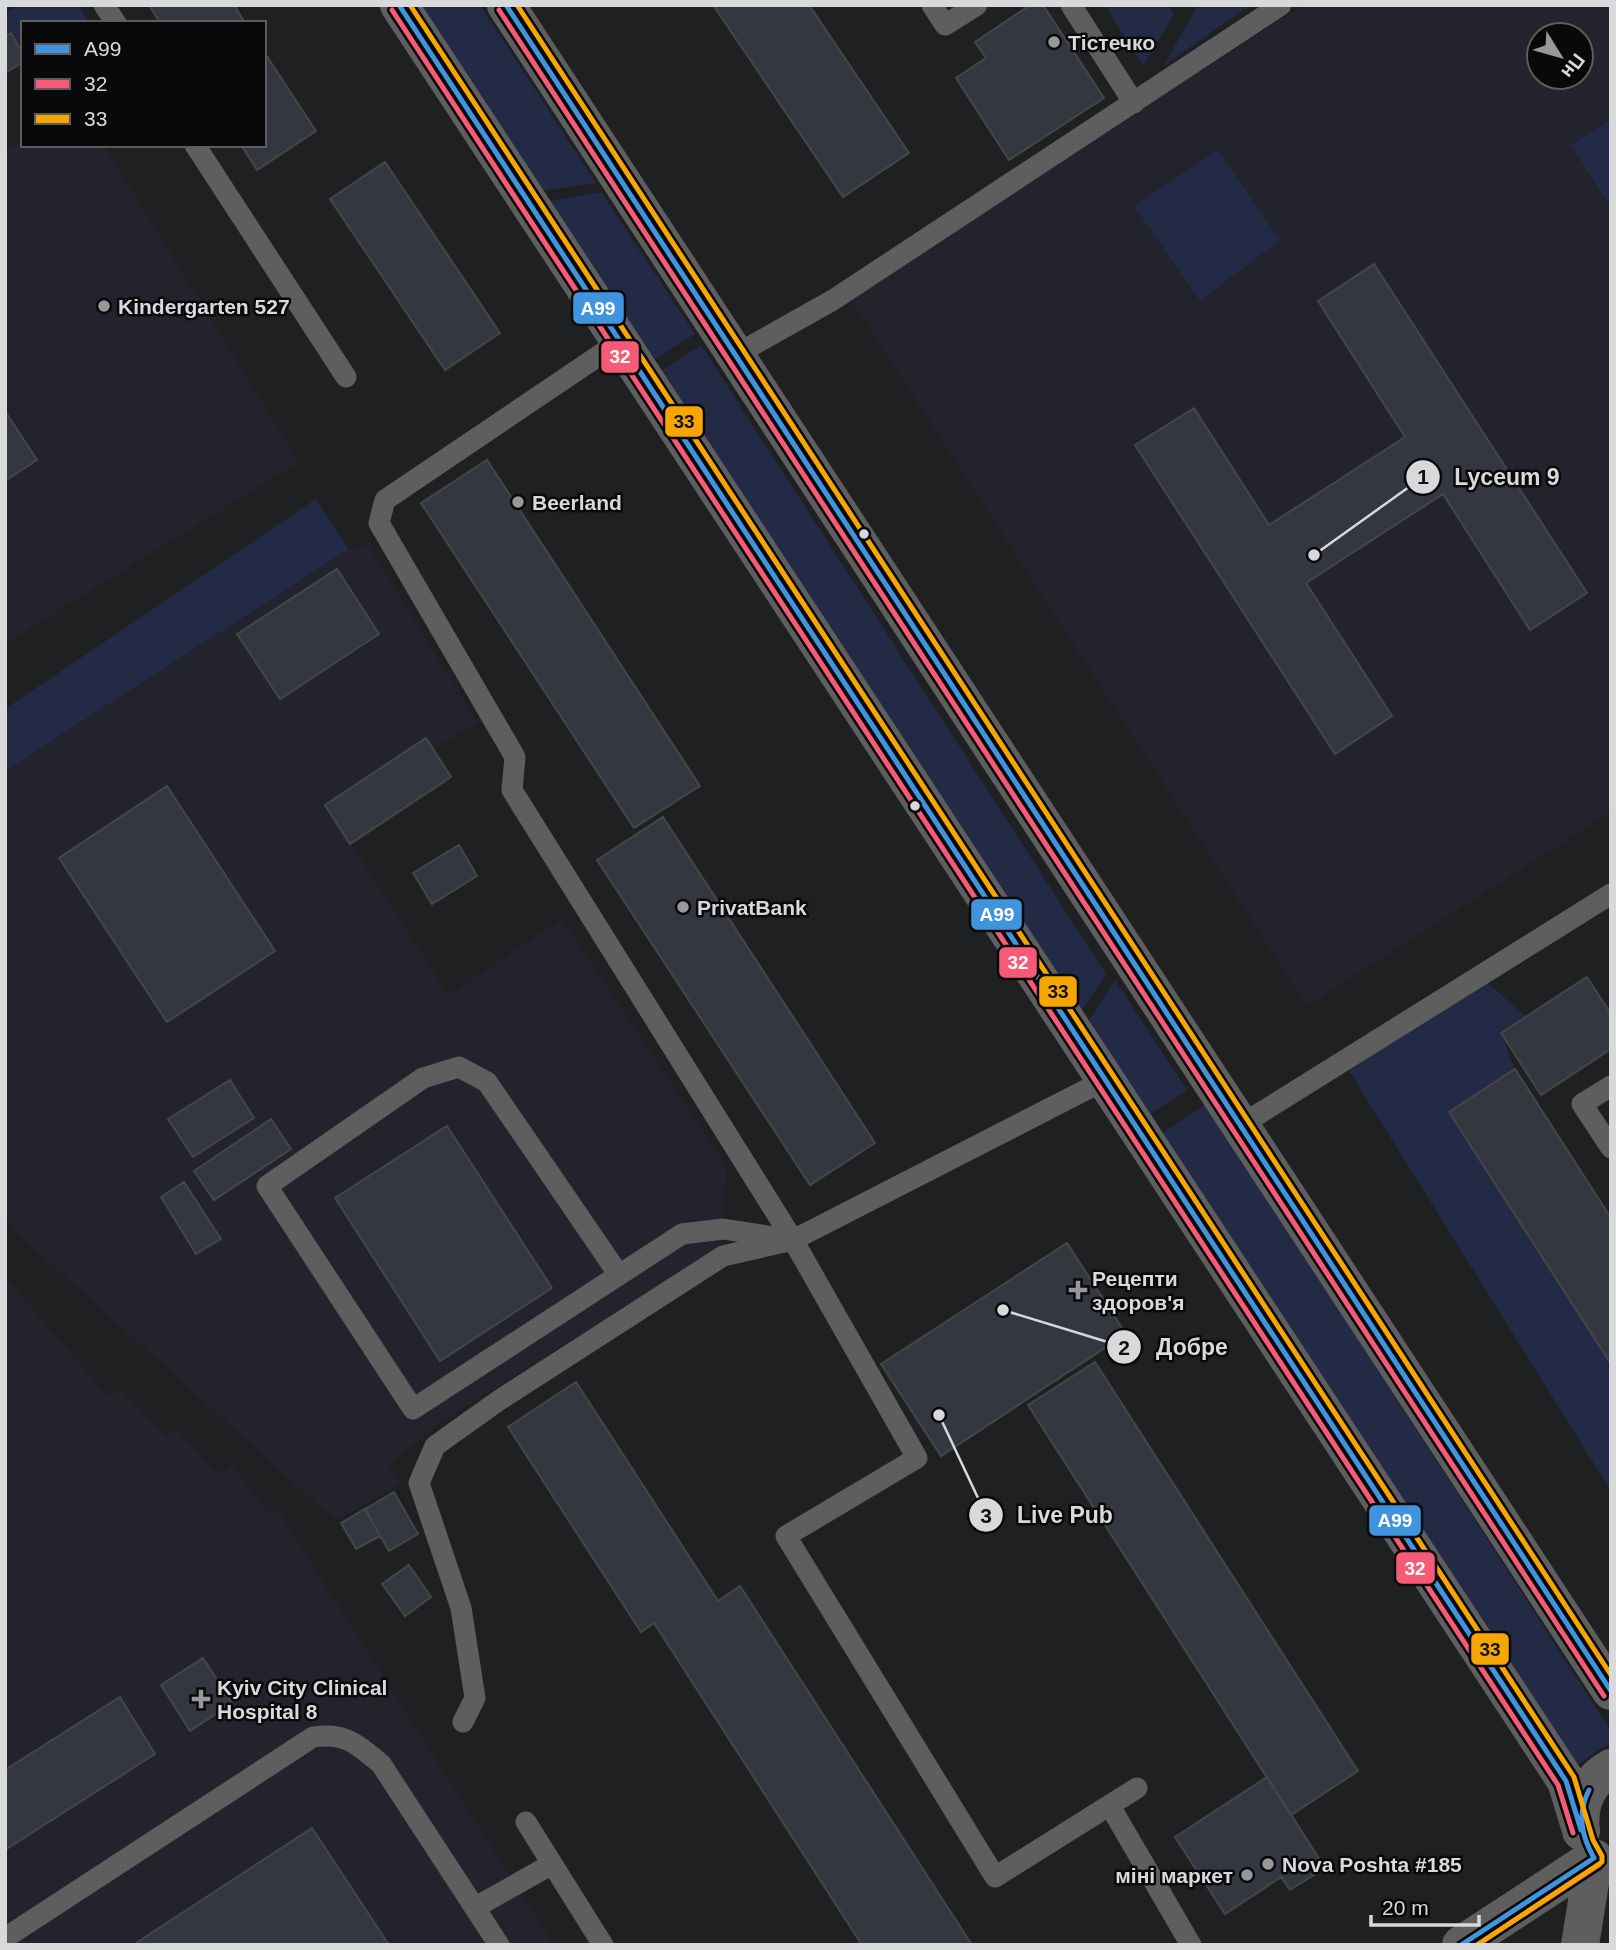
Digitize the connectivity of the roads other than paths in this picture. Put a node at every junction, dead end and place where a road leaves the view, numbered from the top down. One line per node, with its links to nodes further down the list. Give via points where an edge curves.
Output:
1 (104, 5): 8 (lane)
2 (399, 5): 11 (street)
3 (506, 5): 12 (street)
4 (932, 5): 5 (lane, via 945,25)
5 (977, 5)
6 (1071, 5): 9 (lane)
7 (1281, 5): 9 (lane)
8 (115, 21)
9 (1134, 103): 12 (lane, via 833,300)
10 (196, 147): 13 (lane)
11 (619, 342): 15 (street); 19 (lane, via 385,500 379,523 514,757 512,790)
12 (735, 355): 17 (street)
13 (346, 377)
14 (1611, 894): 17 (lane)
15 (1105, 1080): 19 (lane); 27 (street, via 1566,1781)
16 (1611, 1086): 18 (lane, via 1582,1104)
17 (1241, 1125): 21 (street)
18 (1611, 1148)
19 (793, 1241): 20 (lane, via 723,1229 682,1234); 22 (lane, via 723,1256 435,1446 419,1483 461,1608 475,1698); 25 (lane, via 917,1458 786,1536 995,1877)
20 (619, 1275): 20 (lane, via 413,1409 267,1186 423,1078 459,1067 487,1082)
21 (1611, 1691)
22 (463, 1722)
23 (1611, 1768): 27 (street, via 1591,1784 1584,1798)
24 (1136, 1788): 25 (lane)
25 (1110, 1806): 33 (lane)
26 (526, 1822): 28 (lane)
27 (1595, 1853): 34 (street); 35 (street)
28 (552, 1864): 29 (lane); 32 (lane)
29 (476, 1907): 30 (lane, via 381,1764 335,1733 313,1737); 31 (lane)
30 (5, 1938)
31 (499, 1945)
32 (603, 1945)
33 (1191, 1945)
34 (1461, 1945)
35 (1580, 1945)

